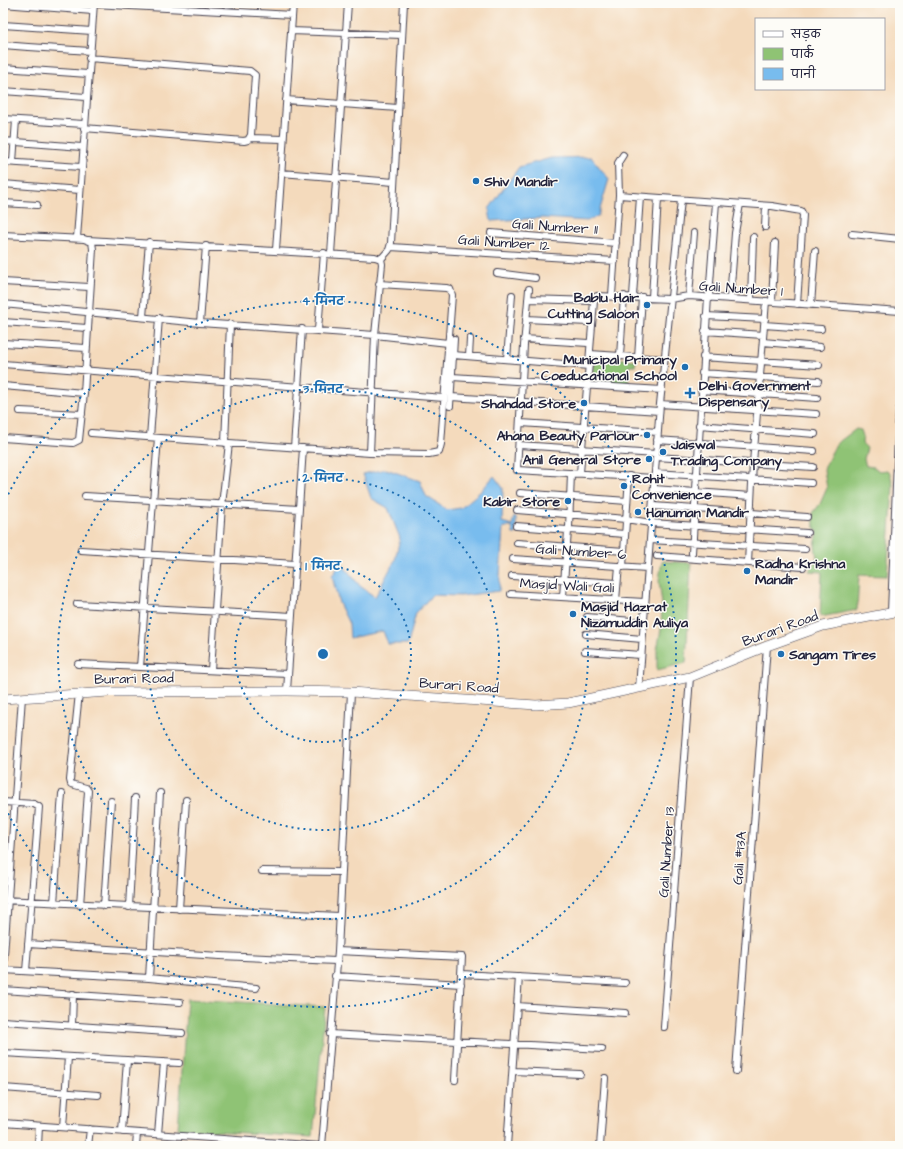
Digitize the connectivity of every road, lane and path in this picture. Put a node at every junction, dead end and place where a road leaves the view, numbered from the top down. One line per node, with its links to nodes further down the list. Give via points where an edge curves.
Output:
1 (94, 3): 6 (street); 7 (street)
2 (293, 3): 8 (street)
3 (348, 3): 12 (street)
4 (404, 3): 13 (street)
5 (3, 4): 7 (street)
6 (187, 6): 8 (street)
7 (93, 11): 10 (street)
8 (292, 15): 11 (street)
9 (3, 25): 10 (street)
10 (92, 31): 15 (street)
11 (291, 31): 12 (street); 21 (street)
12 (346, 34): 13 (street); 22 (street)
13 (402, 35): 23 (street)
14 (3, 45): 15 (street)
15 (90, 50): 16 (street)
16 (89, 58): 18 (street); 27 (street, via 250,71 255,75)
17 (3, 68): 18 (street)
18 (88, 74): 20 (street)
19 (3, 91): 20 (street)
20 (86, 97): 26 (street)
21 (286, 100): 22 (street); 28 (street)
22 (341, 104): 23 (street); 37 (street)
23 (398, 108): 38 (street)
24 (3, 119): 25 (street)
25 (16, 120): 26 (street); 30 (street)
26 (84, 126): 27 (street, via 244,141); 31 (street)
27 (250, 138): 28 (street)
28 (283, 139): 36 (street)
29 (3, 141): 30 (street)
30 (14, 142): 31 (street); 34 (street)
31 (82, 146): 35 (street)
32 (623, 155): 41 (street, Gali Number 11, via 618,163)
33 (3, 162): 34 (street)
34 (13, 162): 35 (street)
35 (81, 167): 40 (street)
36 (281, 174): 37 (street); 64 (street)
37 (335, 178): 38 (street); 66 (street)
38 (394, 182): 63 (street)
39 (3, 184): 40 (street)
40 (80, 190): 56 (street)
41 (619, 195): 42 (street); 60 (street, Gali Number 11)
42 (640, 197): 43 (street); 78 (street)
43 (658, 198): 44 (street); 82 (street)
44 (680, 200): 45 (street); 84 (street)
45 (716, 202): 47 (street); 81 (street)
46 (3, 203): 48 (street)
47 (740, 204): 49 (street); 85 (street, via 734,233)
48 (37, 206)
49 (766, 206): 50 (street); 90 (street, via 798,209 803,215)
50 (765, 227)
51 (491, 233): 60 (street, Gali Number 11)
52 (694, 233): 79 (street)
53 (852, 234): 57 (street)
54 (3, 235): 56 (street)
55 (753, 237): 86 (street)
56 (77, 238): 58 (street)
57 (900, 239)
58 (88, 240): 59 (street); 73 (street, via 93,246)
59 (149, 242): 62 (street); 95 (street)
60 (616, 243): 68 (street, Gali Number 11)
61 (774, 243): 88 (street)
62 (206, 246): 64 (street); 99 (street)
63 (391, 247): 67 (street); 68 (street, Gali Number 12)
64 (276, 250): 66 (street)
65 (815, 251): 91 (street)
66 (327, 254): 67 (street); 106 (street)
67 (381, 259): 72 (street)
68 (615, 261): 76 (street, Gali Number 11)
69 (497, 273): 70 (street)
70 (535, 278)
71 (3, 282): 73 (street)
72 (379, 284): 108 (street); 115 (street, via 450,289 452,295)
73 (90, 287): 92 (street)
74 (529, 289): 83 (street)
75 (512, 295): 125 (street)
76 (612, 295): 77 (street, Gali Number 1); 87 (street, Gali Number 1, via 597,296)
77 (624, 296): 78 (street, Gali Number 1); 122 (street)
78 (633, 296): 80 (street, Gali Number 1)
79 (689, 296): 81 (street, Gali Number 1); 84 (street, Gali Number 1)
80 (642, 297): 82 (street, Gali Number 1); 124 (street)
81 (708, 297): 85 (street, Gali Number 1); 94 (street)
82 (652, 298): 84 (street, Gali Number 1)
83 (528, 299): 87 (street); 97 (street)
84 (670, 299): 126 (street)
85 (730, 299): 86 (street, Gali Number 1)
86 (751, 300): 88 (street, Gali Number 1)
87 (594, 301): 119 (street)
88 (769, 301): 90 (street, Gali Number 1); 101 (street)
89 (3, 304): 92 (street)
90 (797, 304): 91 (street, Gali Number 1)
91 (811, 305): 93 (street, Gali Number 1)
92 (88, 311): 95 (street); 103 (street)
93 (900, 311)
94 (706, 316): 101 (street); 107 (street)
95 (143, 317): 96 (street)
96 (159, 318): 99 (street); 134 (street)
97 (526, 319): 100 (street); 112 (street)
98 (3, 322): 103 (street)
99 (200, 322): 102 (street)
100 (588, 322)
101 (765, 322): 105 (street); 109 (street)
102 (230, 324): 104 (street); 137 (street)
103 (87, 328): 118 (street)
104 (302, 329): 106 (street); 142 (street)
105 (822, 329)
106 (318, 330): 108 (street)
107 (705, 331): 109 (street); 123 (street)
108 (375, 335): 115 (street); 145 (street)
109 (763, 335): 113 (street)
110 (454, 339): 120 (street)
111 (470, 339): 121 (street)
112 (524, 339): 116 (street); 127 (street)
113 (763, 342): 117 (street); 128 (street)
114 (3, 343): 118 (street)
115 (448, 343): 148 (street)
116 (588, 343)
117 (820, 347)
118 (86, 348): 132 (street)
119 (590, 354): 122 (street); 131 (street)
120 (453, 356): 121 (street); 135 (street)
121 (469, 356): 125 (street)
122 (620, 356): 124 (street)
123 (703, 357): 128 (street); 133 (street)
124 (638, 358): 126 (street)
125 (507, 359): 127 (street)
126 (664, 359): 143 (street)
127 (524, 361): 131 (street); 138 (street)
128 (760, 361): 130 (street); 136 (street)
129 (3, 364): 132 (street)
130 (819, 365)
131 (589, 366): 140 (street)
132 (85, 371): 134 (street); 146 (street)
133 (702, 373): 136 (street); 144 (street)
134 (155, 376): 137 (street); 168 (street)
135 (452, 377): 138 (street); 148 (street)
136 (759, 377): 139 (street); 147 (street)
137 (229, 381): 142 (street); 172 (street)
138 (523, 381): 140 (street); 150 (street)
139 (818, 381)
140 (588, 385): 143 (street); 153 (street)
141 (3, 386): 146 (street)
142 (300, 386): 145 (street); 176 (street)
143 (662, 390): 151 (street)
144 (701, 390): 147 (street); 154 (street)
145 (373, 391): 148 (street); 180 (street)
146 (84, 392): 159 (street)
147 (759, 394): 149 (street); 155 (street)
148 (447, 398): 150 (street); 152 (street); 180 (street, via 439,452)
149 (817, 398)
150 (522, 402): 153 (street); 161 (street)
151 (660, 404): 154 (street); 158 (street)
152 (450, 406)
153 (586, 406): 158 (street); 163 (street)
154 (700, 407): 155 (street); 162 (street)
155 (758, 410): 160 (street); 164 (street)
156 (900, 410): 244 (street)
157 (20, 411): 159 (street)
158 (659, 411): 165 (street)
159 (82, 414): 169 (street, via 80,436 76,442)
160 (816, 414)
161 (521, 424): 163 (street); 174 (street)
162 (699, 425): 164 (street); 173 (street)
163 (584, 427): 165 (street); 178 (street)
164 (756, 429): 167 (street); 175 (street)
165 (658, 432): 171 (street)
166 (91, 433): 168 (street)
167 (815, 434)
168 (150, 437): 170 (street)
169 (3, 438)
170 (158, 438): 172 (street); 198 (street)
171 (657, 440): 173 (street); 181 (street)
172 (227, 443): 176 (street); 200 (street)
173 (698, 443): 175 (street); 182 (street)
174 (519, 445): 178 (street); 185 (street, via 517,470)
175 (755, 446): 179 (street); 183 (street)
176 (294, 448): 177 (street)
177 (303, 448): 180 (street); 203 (street)
178 (582, 449): 181 (street); 186 (street)
179 (814, 451)
180 (370, 453)
181 (656, 455): 182 (street); 187 (street)
182 (698, 459): 183 (street); 188 (street)
183 (753, 463): 184 (street); 190 (street)
184 (813, 467)
185 (571, 473): 186 (street); 197 (street)
186 (580, 473): 189 (street)
187 (655, 475): 188 (street); 189 (street); 192 (street)
188 (697, 475): 190 (street); 193 (street)
189 (629, 476): 199 (street)
190 (752, 479): 191 (street); 196 (street)
191 (809, 483)
192 (654, 489): 193 (street); 201 (street)
193 (696, 492): 196 (street); 202 (street)
194 (520, 493): 197 (street)
195 (85, 496): 198 (street)
196 (751, 496): 205 (street)
197 (571, 497): 199 (street); 206 (street)
198 (152, 500): 200 (street); 225 (street)
199 (627, 501): 208 (street)
200 (222, 505): 203 (street); 227 (street)
201 (652, 506): 202 (street); 209 (street)
202 (695, 508): 205 (street); 210 (street)
203 (299, 509): 231 (street)
204 (517, 510): 206 (street)
205 (751, 513): 207 (street); 212 (street)
206 (570, 514): 208 (street); 213 (street)
207 (807, 517)
208 (626, 519): 209 (street); 215 (street)
209 (651, 523): 210 (street); 216 (street)
210 (693, 525): 212 (street); 218 (street)
211 (516, 526): 213 (street)
212 (750, 529): 214 (street); 219 (street)
213 (568, 530): 215 (street); 220 (street)
214 (807, 533)
215 (625, 534): 223 (street)
216 (650, 540): 218 (street); 234 (street)
217 (517, 543): 220 (street)
218 (692, 543): 219 (street); 224 (street)
219 (749, 546): 221 (street); 230 (street)
220 (567, 547): 223 (street); 229 (street)
221 (805, 549)
222 (81, 550): 225 (street)
223 (624, 551): 232 (street)
224 (692, 553)
225 (148, 555): 227 (street); 243 (street)
226 (657, 556): 230 (street)
227 (219, 559): 231 (street); 245 (street)
228 (514, 559): 229 (street, Gali Number 6)
229 (566, 562): 232 (street, Gali Number 6); 236 (street)
230 (748, 563): 233 (street)
231 (295, 564): 246 (street)
232 (621, 566): 234 (street, Gali Number 6); 237 (street)
233 (803, 567)
234 (647, 568): 241 (street)
235 (512, 576): 236 (street)
236 (565, 579): 237 (street); 239 (street)
237 (617, 583): 240 (street)
238 (511, 594): 239 (street, Masjid Wali Gali)
239 (563, 596): 240 (street, Masjid Wali Gali)
240 (616, 600): 241 (street, Masjid Wali Gali)
241 (644, 602): 248 (street)
242 (77, 604): 243 (street)
243 (144, 608): 245 (street); 255 (street)
244 (896, 611): 251 (main road, Burari Road, via 823,626)
245 (216, 612): 246 (street); 256 (street)
246 (292, 616): 257 (street)
247 (587, 617): 248 (street)
248 (643, 622): 250 (street)
249 (586, 634): 250 (street)
250 (642, 639): 253 (street)
251 (767, 646): 258 (main road, Burari Road); 315 (street, Gali #13A)
252 (585, 651): 253 (street)
253 (641, 655): 259 (street)
254 (78, 664): 255 (street)
255 (140, 667): 256 (street)
256 (211, 670): 257 (street)
257 (288, 674): 260 (street)
258 (690, 677): 259 (main road, Burari Road); 303 (street, Gali Number 13)
259 (639, 688): 261 (main road, Burari Road, via 550,705)
260 (287, 691): 261 (main road, Burari Road); 262 (main road, Burari Road)
261 (351, 692): 273 (street)
262 (80, 693): 263 (main road, Burari Road); 277 (street, via 70,780 71,784 86,788 88,792)
263 (22, 697): 264 (main road, Burari Road); 271 (street)
264 (3, 699)
265 (160, 793): 280 (street)
266 (62, 794): 276 (street)
267 (135, 798): 279 (street)
268 (186, 800): 281 (street)
269 (111, 801): 278 (street)
270 (3, 802): 271 (street)
271 (14, 803): 274 (street); 275 (street, via 34,804 39,807)
272 (262, 871): 273 (street)
273 (341, 872): 282 (street)
274 (5, 900): 275 (street); 287 (street)
275 (32, 902): 276 (street); 283 (street)
276 (54, 903): 277 (street)
277 (80, 905): 278 (street)
278 (104, 906): 279 (street)
279 (129, 907): 280 (street)
280 (153, 908): 281 (street); 284 (street)
281 (179, 909): 282 (street)
282 (339, 916): 285 (street)
283 (28, 944): 284 (street); 288 (street)
284 (150, 951): 286 (street); 292 (street)
285 (338, 951): 286 (street); 289 (street, via 460,956)
286 (336, 962): 290 (street)
287 (3, 970): 288 (street)
288 (26, 971): 292 (street)
289 (462, 974): 291 (street); 294 (street)
290 (335, 976): 294 (street); 305 (street)
291 (519, 977): 293 (street); 299 (street)
292 (149, 978): 295 (street)
293 (626, 983)
294 (461, 984): 306 (street)
295 (256, 988)
296 (3, 990): 297 (street)
297 (73, 994): 298 (street); 302 (street)
298 (180, 1002)
299 (517, 1006): 300 (street); 307 (street)
300 (624, 1013)
301 (3, 1021): 302 (street)
302 (72, 1026): 304 (street)
303 (664, 1027)
304 (182, 1033)
305 (330, 1034): 306 (street); 332 (street)
306 (457, 1041): 307 (street); 318 (street)
307 (515, 1044): 308 (street); 314 (street)
308 (602, 1049)
309 (3, 1053): 310 (street)
310 (68, 1057): 311 (street); 320 (street)
311 (127, 1060): 312 (street); 326 (street)
312 (164, 1062): 313 (street); 328 (street)
313 (179, 1062)
314 (513, 1071): 316 (street); 333 (street)
315 (736, 1072)
316 (580, 1074)
317 (605, 1078): 334 (street)
318 (455, 1080)
319 (3, 1088): 320 (street)
320 (65, 1092): 321 (street); 324 (street)
321 (98, 1095)
322 (3, 1124): 323 (street)
323 (39, 1126): 324 (street); 329 (street)
324 (63, 1127): 325 (street)
325 (90, 1129): 326 (street); 330 (street)
326 (122, 1132): 327 (street)
327 (137, 1133): 328 (street); 331 (street)
328 (158, 1134): 332 (street)
329 (38, 1146)
330 (88, 1146)
331 (136, 1146)
332 (321, 1146)
333 (507, 1146)
334 (600, 1146)

